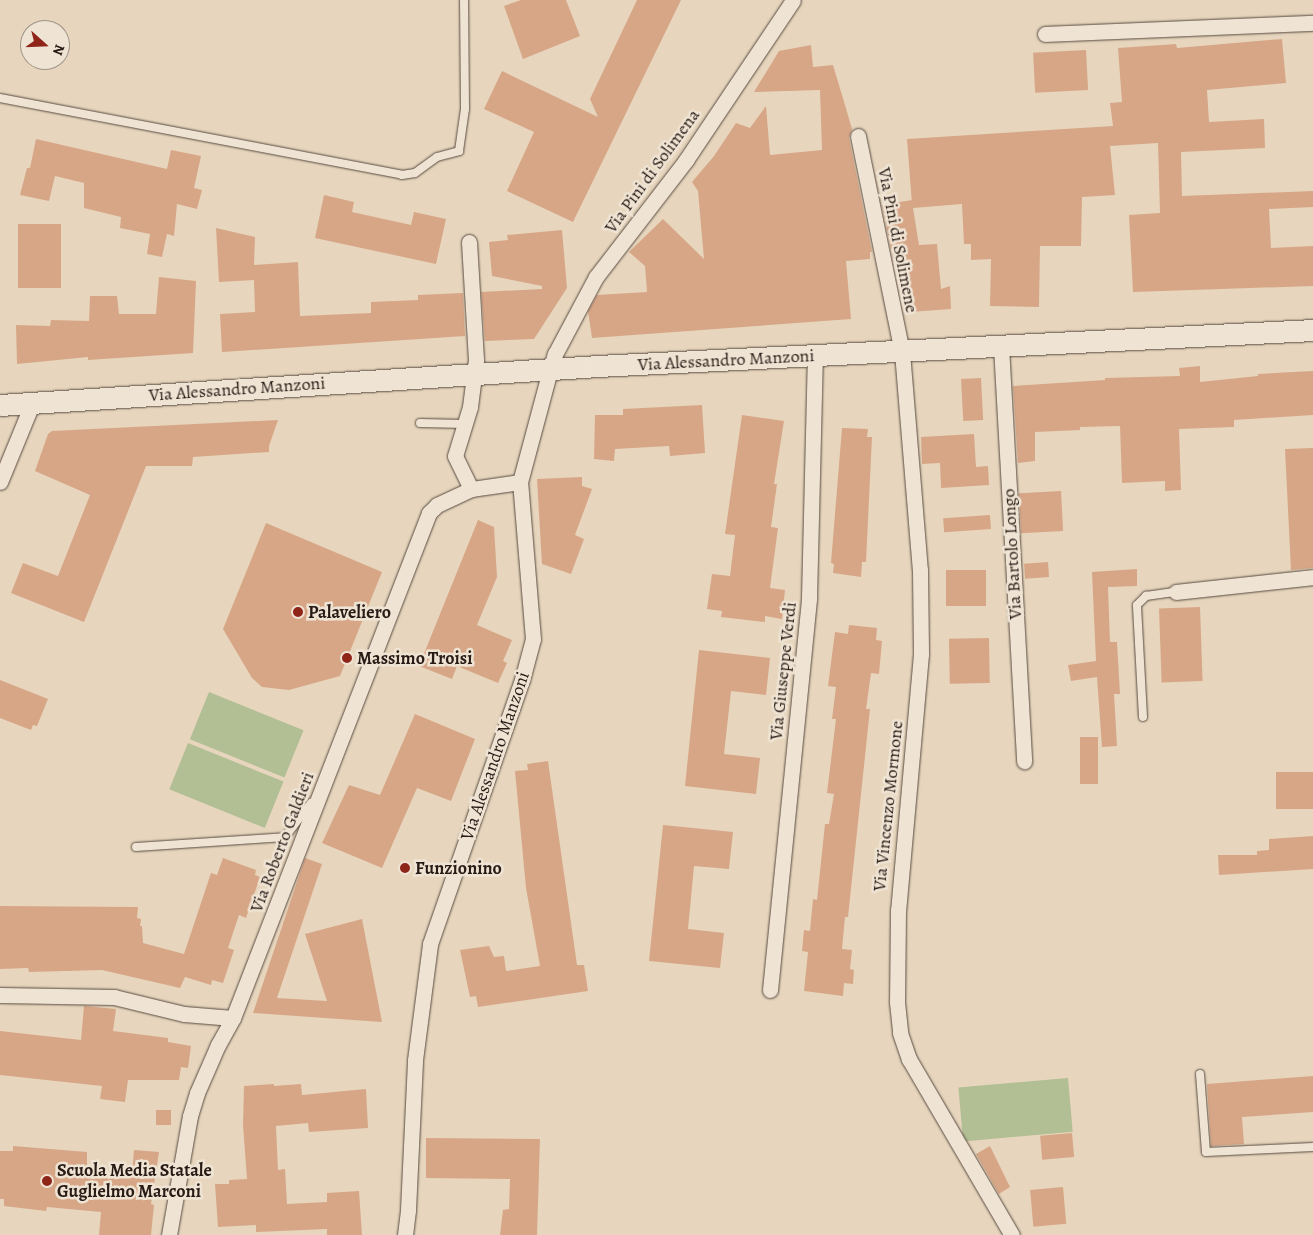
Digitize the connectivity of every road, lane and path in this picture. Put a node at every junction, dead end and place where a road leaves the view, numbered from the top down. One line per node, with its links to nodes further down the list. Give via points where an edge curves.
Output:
1 (464, 0): 5 (lane, via 465,109 459,151 437,157 415,173 402,175)
2 (793, 0): 12 (street, Via Pini di Solimena, via 686,160 596,276)
3 (1313, 23): 4 (street)
4 (1045, 34)
5 (0, 98)
6 (858, 136): 10 (street, Via Pini di Solimene)
7 (468, 242): 13 (street, via 476,360)
8 (1313, 330): 9 (street)
9 (1001, 346): 10 (street); 24 (street, Via Bartolo Longo)
10 (902, 352): 11 (street, Via Alessandro Manzoni); 34 (street, Via Vincenzo Mormone, via 917,510 921,654 899,882 896,1002 900,1033 909,1060)
11 (814, 355): 12 (street, Via Alessandro Manzoni); 27 (street, Via Giuseppe Verdi, via 809,598)
12 (550, 370): 13 (street, Via Alessandro Manzoni); 19 (street, Via Alessandro Manzoni)
13 (474, 374): 14 (street, Via Alessandro Manzoni); 17 (street)
14 (32, 404): 15 (street, Via Alessandro Manzoni); 18 (street)
15 (0, 405)
16 (420, 422): 17 (lane)
17 (465, 424): 20 (street, via 455,456)
18 (0, 482)
19 (520, 482): 20 (street); 33 (street, Via Alessandro Manzoni, via 533,639 522,680 430,944 415,1060)
20 (471, 489): 25 (street, Via Roberto Galdieri, via 429,513)
21 (1313, 577): 22 (street)
22 (1176, 592): 23 (lane, via 1146,596 1137,605)
23 (1143, 717)
24 (1024, 761)
25 (324, 785): 26 (lane, via 285,837); 29 (street, Via Roberto Galdieri)
26 (136, 847)
27 (770, 990)
28 (0, 995): 29 (street, via 114,997 184,1014)
29 (233, 1018): 32 (street, Via Roberto Galdieri, via 218,1045 190,1116)
30 (1200, 1074): 31 (lane, via 1206,1152)
31 (1313, 1148)
32 (169, 1235)
33 (405, 1235)
34 (1012, 1235)

